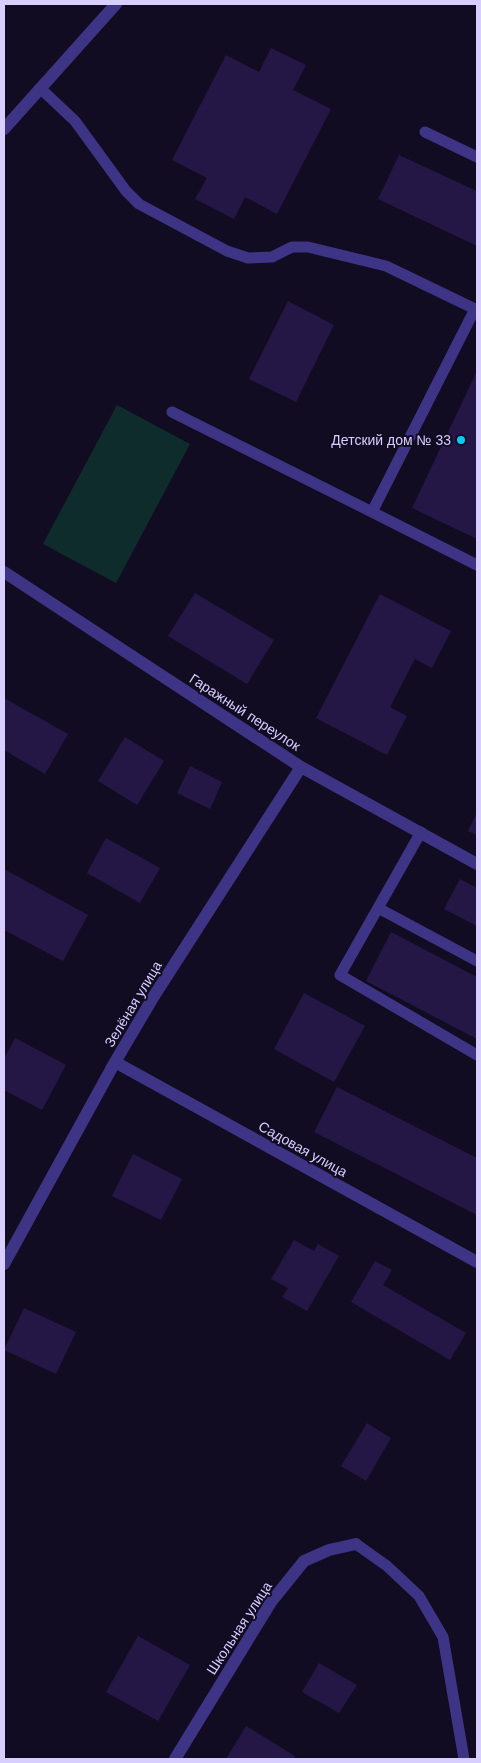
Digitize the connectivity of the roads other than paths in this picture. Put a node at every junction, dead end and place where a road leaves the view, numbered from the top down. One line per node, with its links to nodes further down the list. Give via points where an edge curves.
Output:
1 (116, 4): 2 (street)
2 (40, 88): 3 (street); 6 (lane, via 75,122 139,204 228,251 256,258 272,257 292,247 308,247 386,266)
3 (4, 129)
4 (425, 132): 5 (lane)
5 (477, 157)
6 (476, 309): 8 (lane)
7 (172, 412): 8 (lane)
8 (372, 512): 9 (lane)
9 (477, 565)
10 (4, 572): 11 (street, Гаражный переулок)
11 (301, 767): 12 (street, Гаражный переулок); 17 (street, Зелёная улица, via 154,996)
12 (421, 832): 13 (street, Гаражный переулок); 14 (lane)
13 (477, 864)
14 (378, 908): 15 (lane); 16 (lane, via 340,975)
15 (477, 961)
16 (477, 1055)
17 (116, 1062): 18 (street, Садовая улица); 19 (street, Зелёная улица)
18 (477, 1262)
19 (4, 1264)
20 (356, 1544): 21 (street, Школьная улица, via 329,1550 304,1561 271,1602); 22 (lane, via 387,1566 419,1596 443,1637)
21 (175, 1759)
22 (464, 1759)

